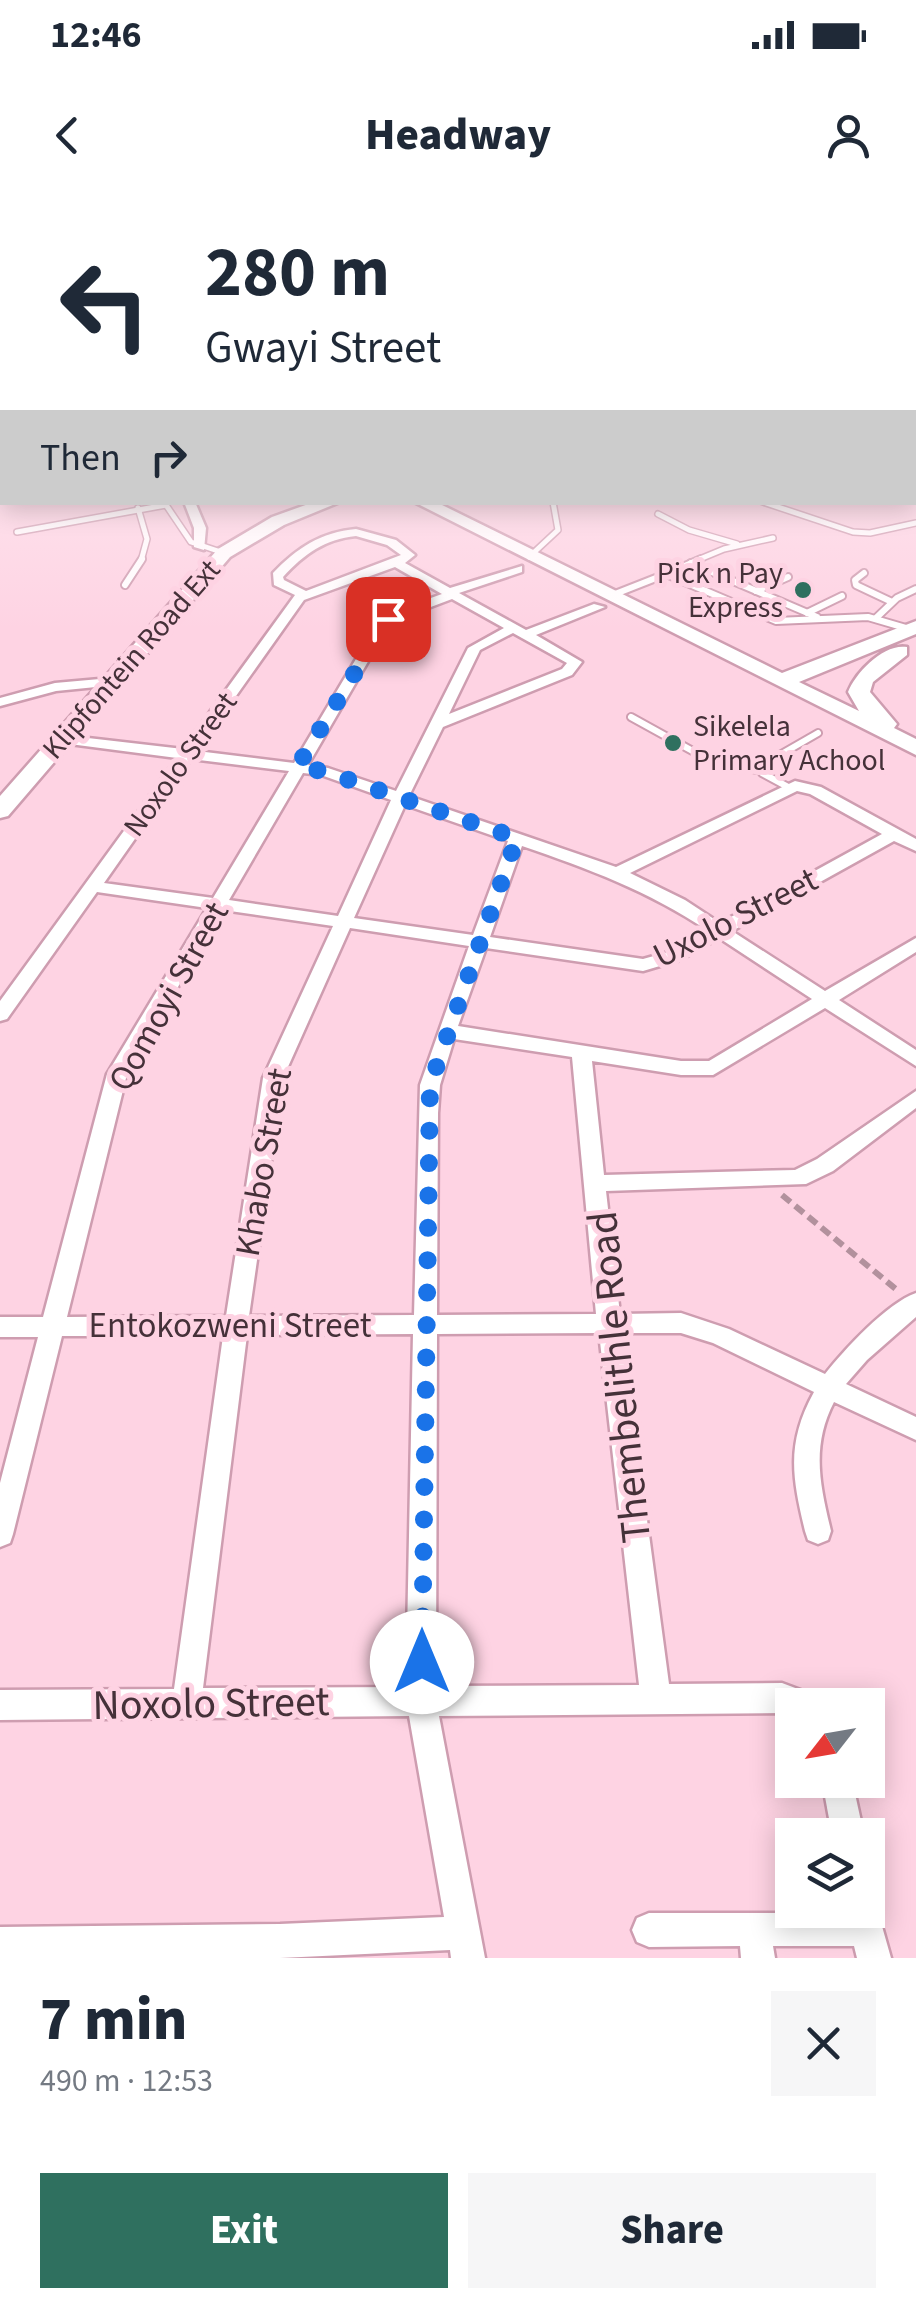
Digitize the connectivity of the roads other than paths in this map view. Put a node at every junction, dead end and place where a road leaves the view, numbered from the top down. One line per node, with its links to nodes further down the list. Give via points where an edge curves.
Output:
1 (158, 505): 8 (lane)
2 (166, 505): 14 (lane)
3 (190, 505): 14 (street)
4 (324, 505): 15 (main road, Klipfontein Road Ext)
5 (427, 505): 18 (main road)
6 (554, 505): 18 (lane, via 558,530)
7 (772, 505): 10 (lane, via 852,532)
8 (138, 508): 11 (lane); 22 (lane, via 148,530 146,551)
9 (658, 514): 13 (lane)
10 (916, 523)
11 (17, 532)
12 (773, 538): 13 (lane)
13 (738, 544): 16 (lane)
14 (200, 547): 15 (lane)
15 (224, 552): 35 (main road, Klipfontein Road Ext)
16 (690, 562): 19 (lane); 24 (lane)
17 (396, 563): 25 (street); 26 (street); 26 (street, via 408,553 367,531 340,533 294,556 277,576)
18 (524, 563): 25 (street, Qomoyi Street); 28 (main road)
19 (666, 574): 28 (lane); 32 (lane, via 769,619)
20 (864, 574): 29 (lane, via 856,585)
21 (788, 577): 24 (lane)
22 (124, 586)
23 (916, 589): 29 (lane)
24 (756, 591): 30 (lane)
25 (451, 593): 33 (street); 44 (street, Qomoyi Street, via 388,619)
26 (303, 594): 43 (street, Noxolo Street)
27 (842, 596): 30 (lane)
28 (605, 602): 33 (street, Khabo Street); 36 (main road)
29 (892, 602): 31 (lane)
30 (807, 613): 32 (lane)
31 (876, 618): 32 (lane); 34 (lane)
32 (823, 620)
33 (521, 631): 39 (street, Khabo Street, via 476,645); 39 (street, via 573,658 575,666)
34 (912, 636): 36 (main road); 42 (main road, via 870,673 859,692)
35 (111, 682): 37 (street); 41 (main road, Klipfontein Road Ext)
36 (792, 686): 42 (main road)
37 (0, 702)
38 (630, 717): 45 (lane, via 716,764)
39 (438, 724): 47 (street, Khabo Street)
40 (818, 733): 45 (lane)
41 (62, 739): 43 (street); 48 (main road, Klipfontein Road Ext)
42 (916, 748)
43 (188, 752): 44 (street); 53 (street, Noxolo Street)
44 (297, 767): 47 (street); 54 (street, Qomoyi Street)
45 (759, 770): 46 (lane)
46 (788, 787): 49 (street, via 814,790); 52 (street)
47 (400, 798): 50 (street); 55 (street, Khabo Street)
48 (0, 811)
49 (894, 834): 51 (street); 56 (street, Uxolo Street)
50 (517, 838): 52 (street); 57 (street)
51 (916, 846)
52 (616, 873): 56 (street)
53 (92, 886): 54 (street, Uxolo Street); 60 (street, Noxolo Street)
54 (217, 905): 55 (street, Uxolo Street); 71 (street, Qomoyi Street, via 117,1074)
55 (344, 923): 57 (street, Uxolo Street); 69 (street, Khabo Street, via 268,1096)
56 (720, 931): 57 (street, Uxolo Street, via 643,965); 59 (street)
57 (479, 943): 61 (street)
58 (916, 944): 59 (street)
59 (826, 1000): 62 (street, via 713,1068); 63 (street)
60 (0, 1015)
61 (448, 1031): 62 (street); 68 (street, via 430,1085)
62 (581, 1054): 65 (street, Thembelithle Road)
63 (916, 1059)
64 (916, 1098): 65 (street, via 812,1174)
65 (596, 1183): 67 (street, Thembelithle Road)
66 (915, 1304): 72 (street, via 846,1362)
67 (609, 1321): 68 (street, Entokozweni Street); 72 (street, Entokozweni Street, via 696,1326); 78 (street, Thembelithle Road)
68 (426, 1324): 69 (street, Entokozweni Street); 77 (street)
69 (236, 1325): 71 (street, Entokozweni Street); 79 (street, Khabo Street)
70 (0, 1327): 71 (street, Entokozweni Street)
71 (54, 1327): 75 (street, Qomoyi Street)
72 (829, 1389): 73 (street, Entokozweni Street); 74 (street, via 805,1464)
73 (916, 1429)
74 (818, 1531)
75 (0, 1534)
76 (775, 1698): 78 (street, Noxolo Street)
77 (422, 1699): 78 (street, Noxolo Street); 79 (street, Noxolo Street); 85 (street)
78 (656, 1700)
79 (187, 1702): 80 (street, Noxolo Street)
80 (0, 1705)
81 (649, 1930): 84 (street)
82 (868, 1932): 84 (street)
83 (0, 1944): 87 (street)
84 (756, 1944)
85 (465, 1946): 86 (street)
86 (279, 1949): 87 (street)
87 (58, 1950)

